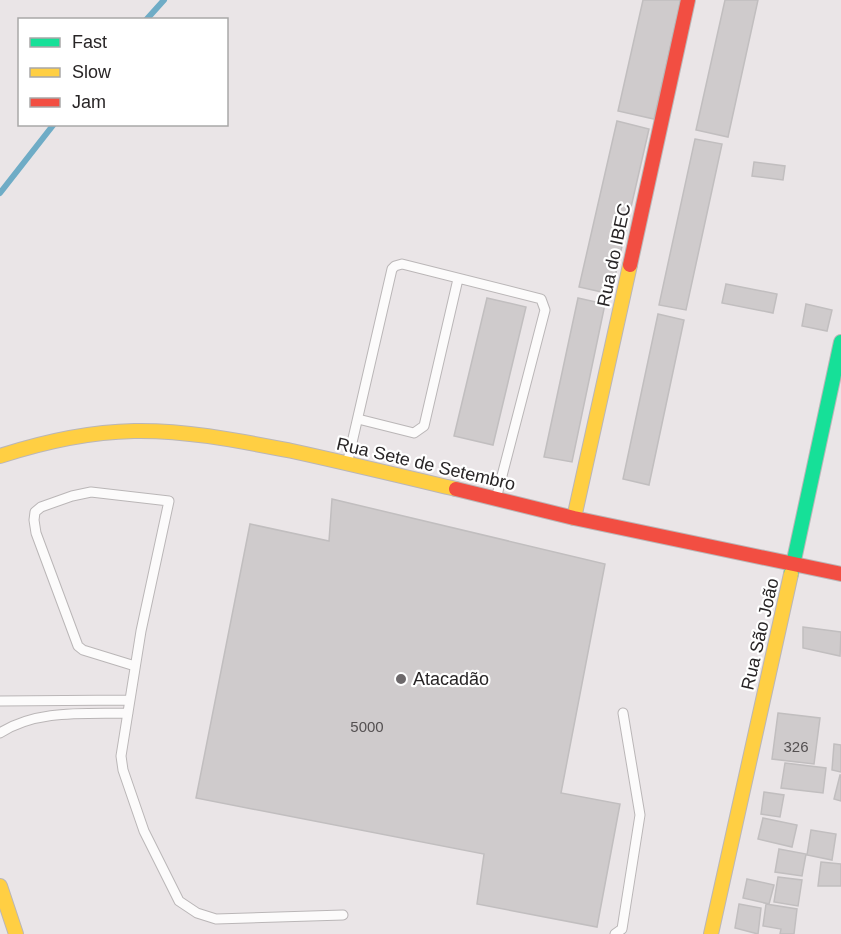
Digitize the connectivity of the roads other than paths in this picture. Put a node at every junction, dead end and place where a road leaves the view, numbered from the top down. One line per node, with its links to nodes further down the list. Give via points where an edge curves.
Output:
1 (688, 0): 8 (street, Rua do IBEC)
2 (458, 279): 4 (lane, via 424,426 414,433); 4 (lane, via 402,264 392,269); 7 (lane, via 541,299 544,304)
3 (841, 342): 9 (street, Rua São João)
4 (358, 419): 6 (lane)
5 (0, 456): 6 (street, Rua Sete de Setembro, via 77,437 134,431 246,442)
6 (347, 464): 7 (street, Rua Sete de Setembro)
7 (496, 498): 8 (street, Rua Sete de Setembro)
8 (574, 518): 9 (street, Rua Sete de Setembro)
9 (794, 563): 10 (street, Rua Sete de Setembro); 21 (street, Rua São João)
10 (841, 574)
11 (135, 666): 11 (lane, via 169,501 91,492 41,507 35,512 36,533 78,646); 12 (lane)
12 (130, 700): 13 (lane); 14 (lane)
13 (0, 701)
14 (128, 713): 16 (lane, via 51,715 11,726); 18 (lane, via 121,756 123,770 144,831 179,901 216,919)
15 (623, 713): 20 (lane, via 640,815 622,929)
16 (0, 734)
17 (0, 886): 19 (street)
18 (343, 915)
19 (16, 934)
20 (615, 934)
21 (711, 934)

